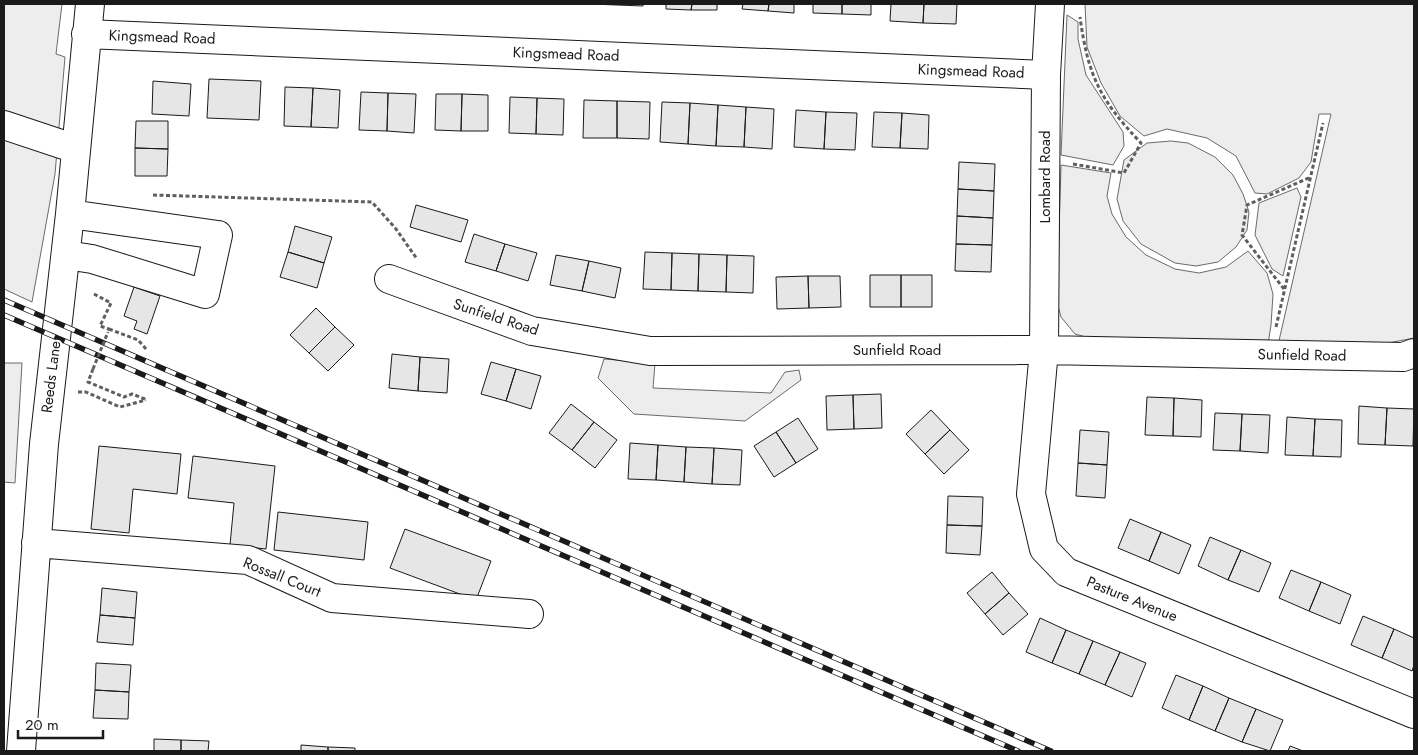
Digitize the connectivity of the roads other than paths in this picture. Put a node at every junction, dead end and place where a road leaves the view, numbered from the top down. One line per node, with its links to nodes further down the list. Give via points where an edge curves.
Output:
1 (90, 4): 3 (street, Reeds Lane)
2 (1050, 5): 4 (street, Lombard Road)
3 (86, 34): 4 (street, Kingsmead Road); 6 (street, Reeds Lane)
4 (1046, 75): 10 (street, Lombard Road)
5 (4, 125): 6 (street)
6 (76, 149): 7 (street, Reeds Lane)
7 (70, 214): 8 (street, Reeds Lane); 8 (street, via 218,235 205,294)
8 (66, 254): 12 (street, Reeds Lane)
9 (389, 279): 10 (street, Sunfield Road, via 532,331 650,351)
10 (1044, 350): 11 (street, Sunfield Road); 15 (street, Pasture Avenue, via 1031,494 1044,549 1066,572)
11 (1411, 357)
12 (36, 542): 13 (street, Rossall Court, via 248,560 332,598); 14 (street, Reeds Lane)
13 (528, 614)
14 (14, 691): 16 (street, Reeds Lane)
15 (1414, 714)
16 (21, 751)

